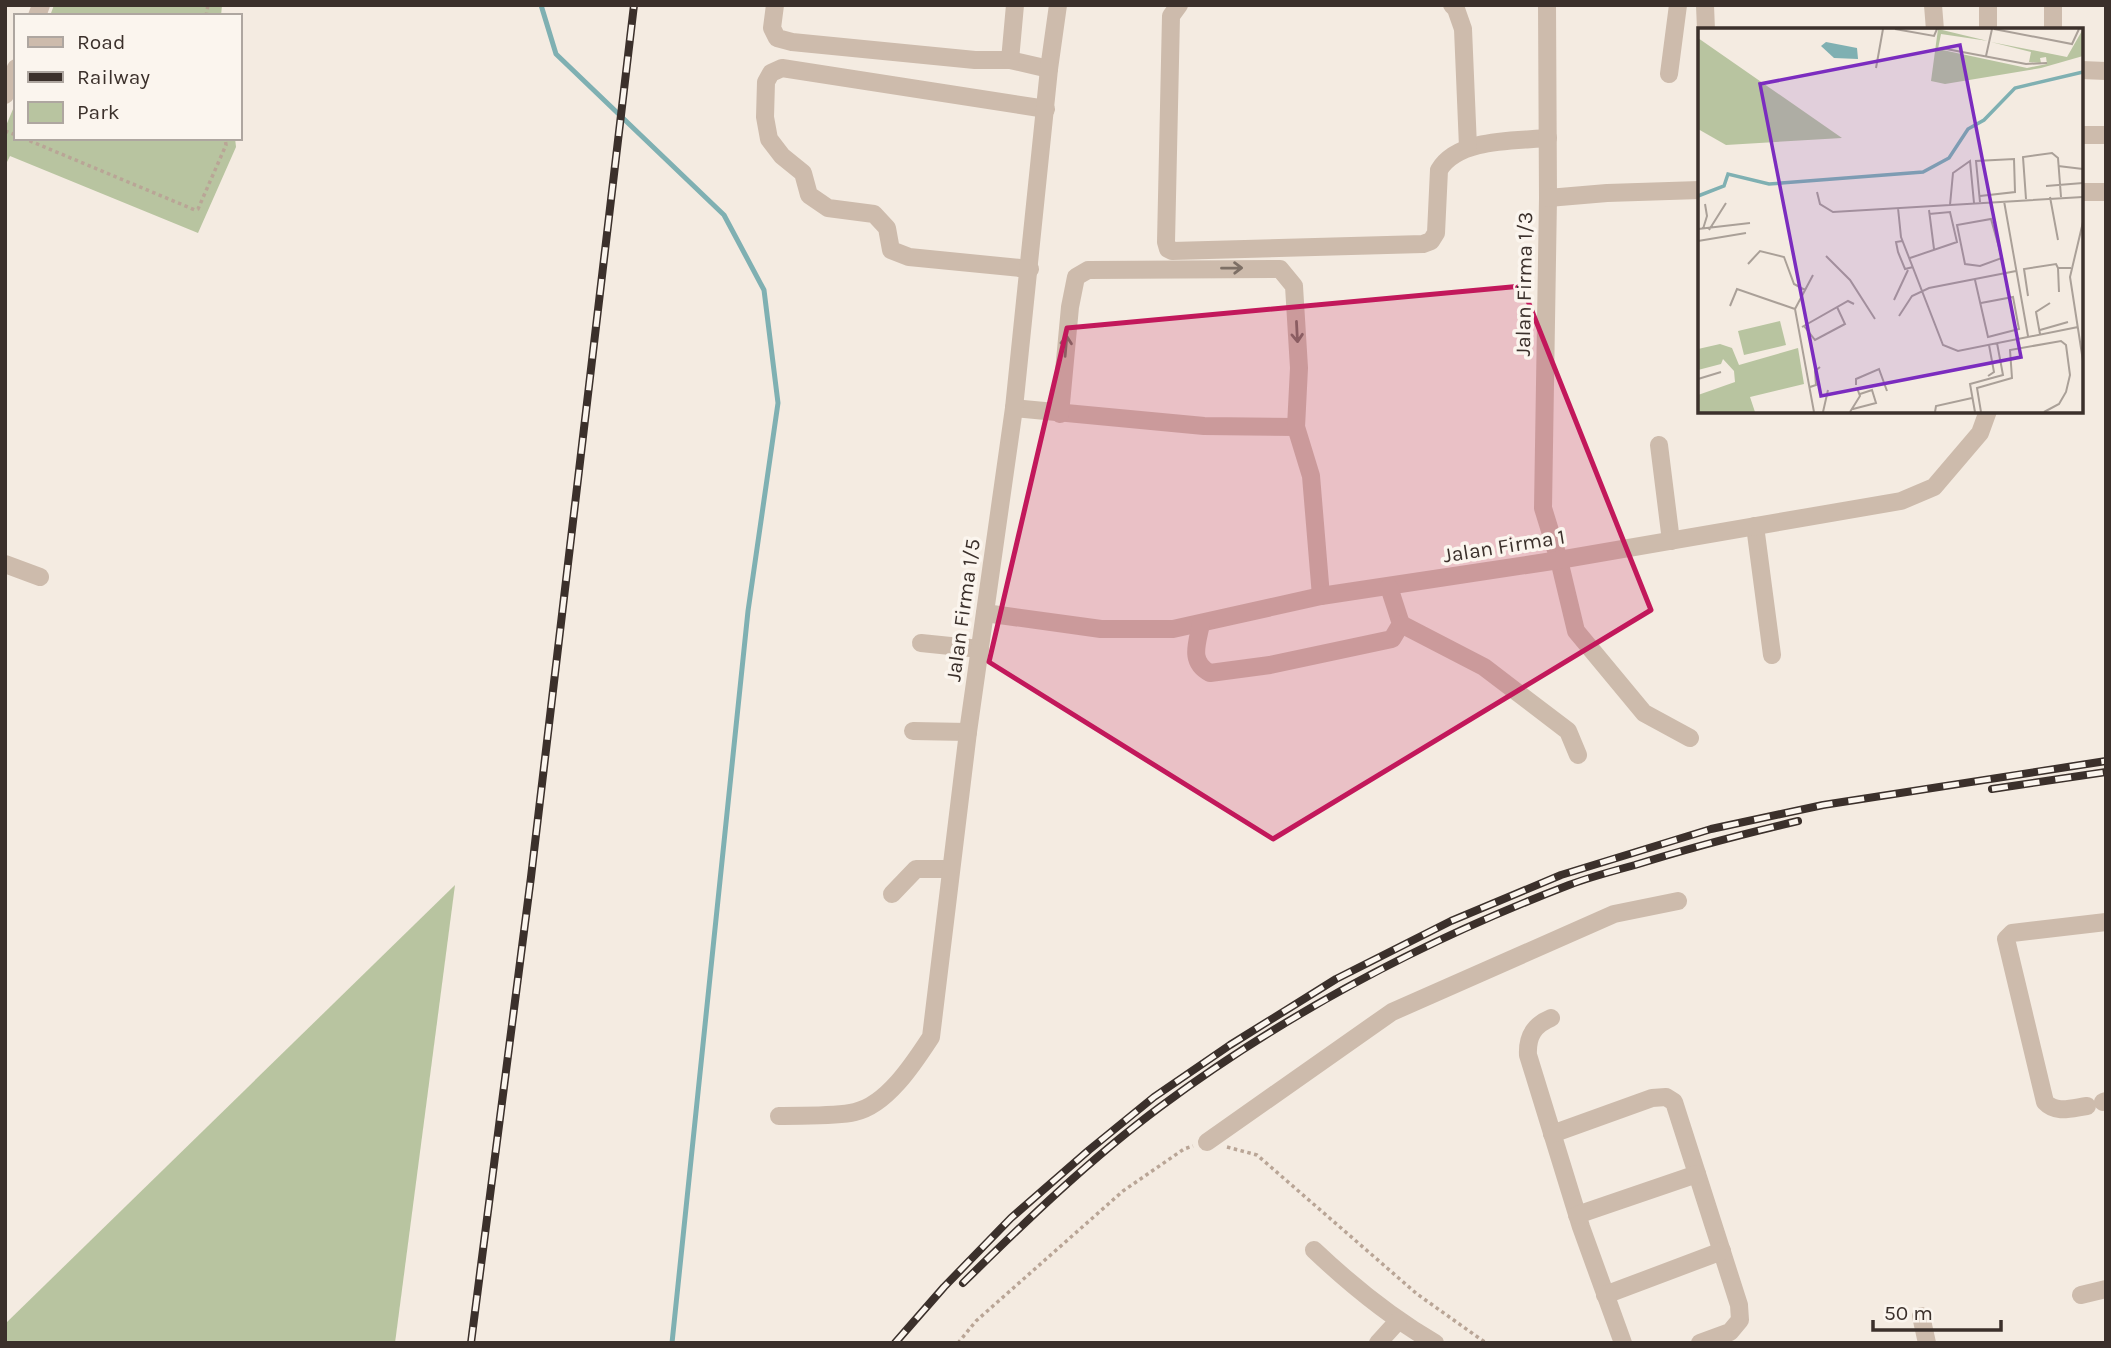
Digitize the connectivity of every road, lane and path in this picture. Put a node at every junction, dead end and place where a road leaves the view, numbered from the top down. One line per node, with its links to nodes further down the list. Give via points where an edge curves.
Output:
1 (775, 5): 16 (street, via 772,28 777,38 792,42)
2 (1016, 5): 16 (street)
3 (1058, 5): 17 (street, Jalan Firma 1/5)
4 (1179, 5): 29 (street, via 1171,16 1167,242 1172,251 1432,241 1439,170)
5 (1452, 5): 29 (street, via 1463,29)
6 (1546, 5): 26 (street, Jalan Firma 1/3)
7 (1678, 5): 21 (street)
8 (1705, 5): 12 (street)
9 (1933, 5): 13 (street)
10 (1988, 5): 14 (street)
11 (2053, 5): 15 (street)
12 (1706, 28)
13 (1935, 28)
14 (1988, 28)
15 (2053, 28)
16 (1010, 60): 17 (street)
17 (1049, 69): 23 (street, Jalan Firma 1/5)
18 (2083, 70): 19 (street)
19 (2106, 71)
20 (14, 73): 22 (street)
21 (1669, 74)
22 (5, 95)
23 (1045, 108): 34 (street, Jalan Firma 1/5); 34 (street, via 782,68 766,82 769,139 803,173 809,195 828,208 874,214 887,228 891,250 909,257)
24 (2083, 135): 25 (street)
25 (2106, 135)
26 (1548, 138): 29 (street); 33 (street, Jalan Firma 1/3)
27 (28, 140): 28 (path, via 195,210)
28 (225, 140)
29 (1468, 146)
30 (1698, 190): 33 (street)
31 (2083, 192): 32 (street)
32 (2106, 192)
33 (1548, 198): 42 (street, Jalan Firma 1/3, via 1543,508)
34 (1030, 269): 35 (street, Jalan Firma 1/5)
35 (1014, 408): 37 (street); 47 (street, Jalan Firma 1/5)
36 (1987, 413): 40 (street, Jalan Firma 1, via 1980,433 1934,487 1901,501)
37 (1060, 414): 38 (street); 38 (street, one-way to 38, via 1076,277 1088,270 1269,268 1280,269 1294,286 1299,368)
38 (1296, 428): 46 (street, via 1311,476)
39 (1659, 445): 41 (street)
40 (1755, 526): 41 (street, Jalan Firma 1); 52 (street)
41 (1671, 541): 42 (street, Jalan Firma 1)
42 (1559, 560): 45 (street, Jalan Firma 1); 55 (street, Jalan Firma 1/3, via 1576,631 1644,713)
43 (5, 564): 44 (street)
44 (40, 578)
45 (1389, 587): 46 (street, Jalan Firma 1); 49 (street)
46 (1321, 596): 48 (street, Jalan Firma 1)
47 (985, 612): 48 (street, Jalan Firma 1, via 1101,629 1173,629); 51 (street, Jalan Firma 1/5)
48 (1201, 624): 49 (street, via 1194,654 1201,668 1210,673 1392,639)
49 (1401, 624): 56 (street, via 1484,667 1568,731)
50 (921, 643): 51 (street)
51 (980, 649): 54 (street, Jalan Firma 1/5)
52 (1772, 655)
53 (913, 731): 54 (street)
54 (968, 732): 57 (street, Jalan Firma 1/5)
55 (1689, 738)
56 (1578, 755)
57 (951, 869): 58 (street, via 916,869); 63 (street, Jalan Firma 1/5, via 931,1037 908,1072 885,1096 856,1112)
58 (892, 894)
59 (1678, 901): 65 (street, via 1615,914 1392,1012)
60 (2106, 922): 62 (street, via 2012,933 2006,939 2045,1102 2058,1110)
61 (1551, 1018): 64 (street, via 1533,1030 1528,1047)
62 (2098, 1103)
63 (779, 1116)
64 (1552, 1134): 66 (street, via 1666,1097 1674,1102); 67 (street)
65 (1207, 1142): 75 (path, via 1184,1149 1123,1191 976,1321); 78 (path, via 1257,1155 1417,1294)
66 (1697, 1174): 67 (street); 69 (street)
67 (1577, 1216): 72 (street)
68 (1314, 1250): 74 (street)
69 (1722, 1251): 72 (street); 80 (street, via 1740,1320 1730,1332)
70 (2106, 1289): 71 (street)
71 (2081, 1294)
72 (1605, 1295): 79 (street)
73 (1921, 1317): 81 (street)
74 (1398, 1321): 76 (street); 77 (street)
75 (958, 1343)
76 (1378, 1343)
77 (1435, 1343)
78 (1486, 1343)
79 (1623, 1343)
80 (1700, 1343)
81 (1927, 1343)

